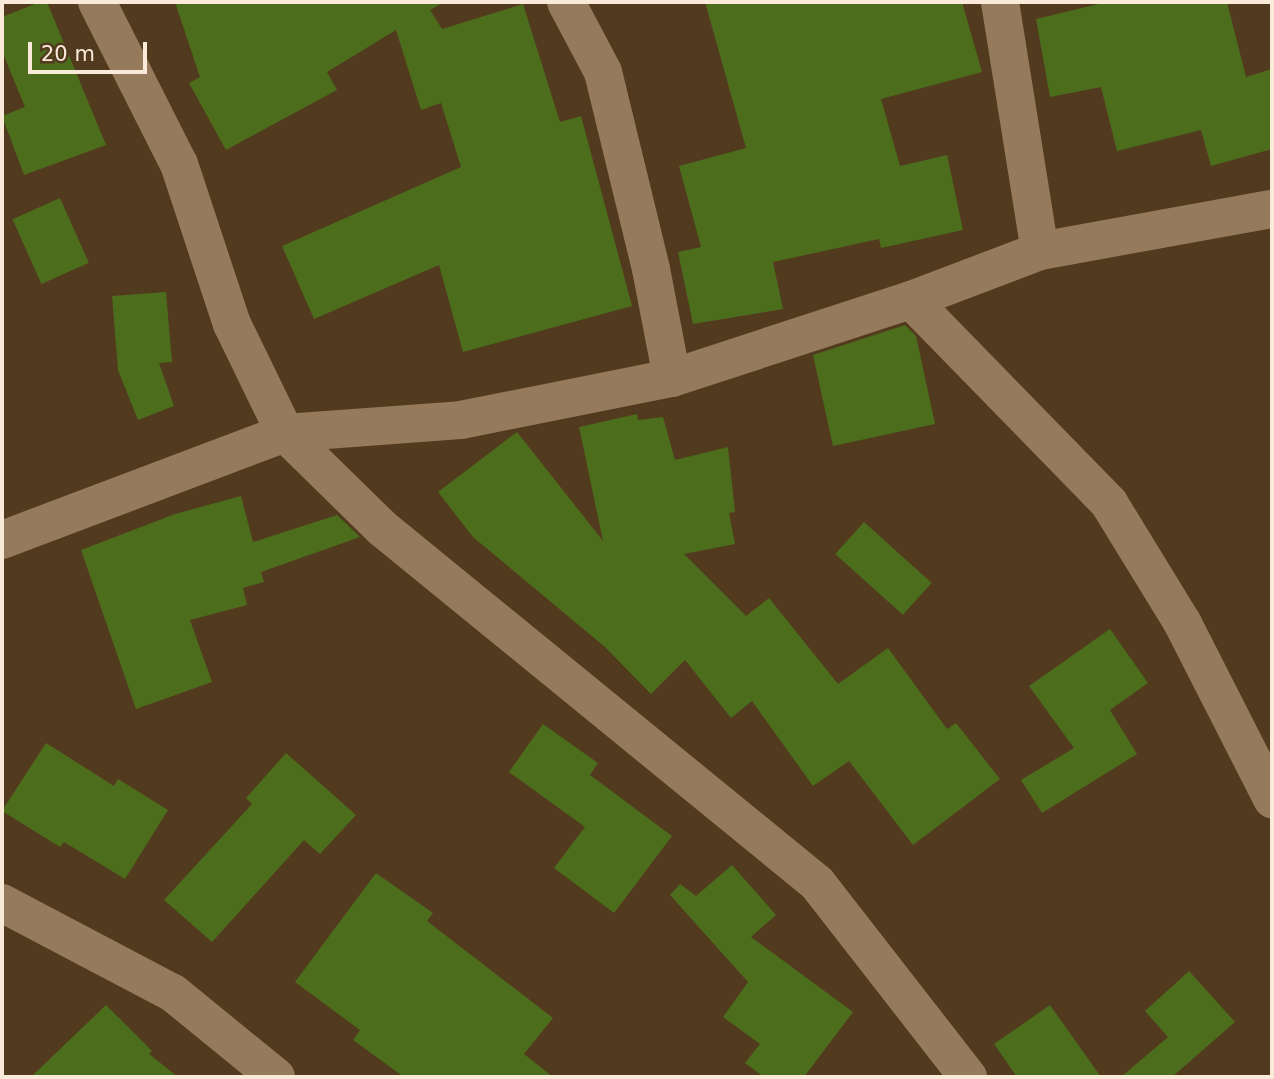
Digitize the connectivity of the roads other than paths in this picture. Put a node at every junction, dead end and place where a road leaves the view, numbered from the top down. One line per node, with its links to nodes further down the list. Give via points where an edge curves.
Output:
1 (97, 2): 8 (street, via 179,164 232,324)
2 (566, 2): 7 (street, via 603,72)
3 (1000, 2): 5 (street)
4 (1272, 209): 5 (street)
5 (1040, 251): 6 (street)
6 (911, 300): 7 (street); 10 (street, via 1109,503 1182,622)
7 (672, 378): 8 (street, via 461,420)
8 (285, 433): 9 (street); 13 (street, via 393,537 817,883)
9 (2, 540)
10 (1272, 799)
11 (2, 903): 12 (street, via 173,993)
12 (276, 1077)
13 (968, 1077)

